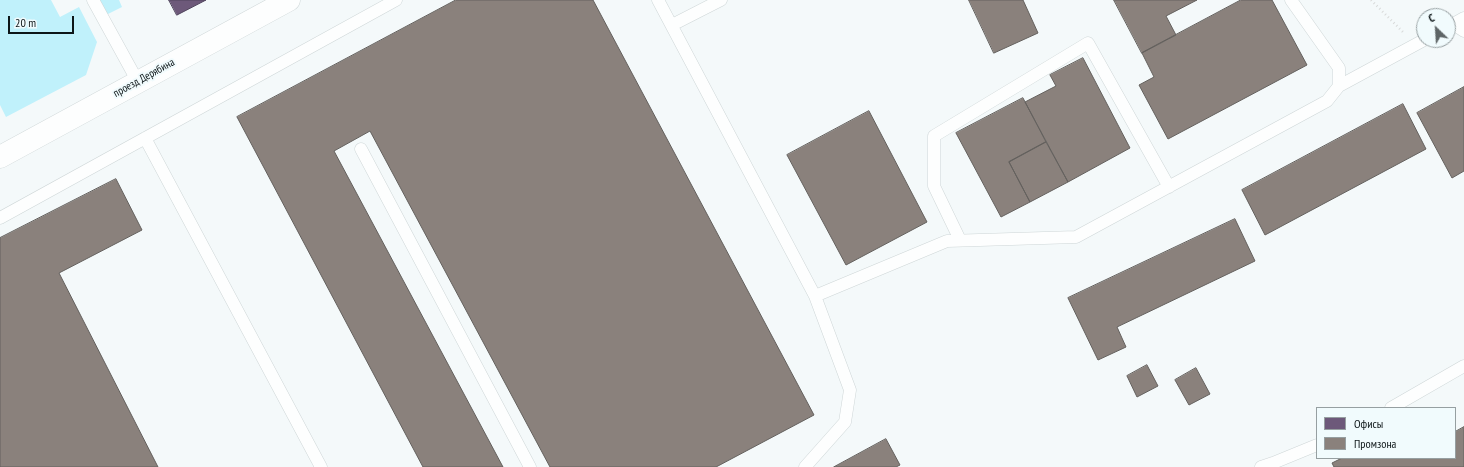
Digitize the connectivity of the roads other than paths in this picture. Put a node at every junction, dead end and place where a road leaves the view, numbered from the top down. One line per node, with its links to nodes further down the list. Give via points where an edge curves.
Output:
1 (93, 0): 11 (lane)
2 (289, 0): 11 (street, проезд Дерябина)
3 (396, 0): 13 (lane)
4 (658, 0): 8 (lane)
5 (721, 0): 8 (lane)
6 (1291, 0): 12 (lane, via 1339,68)
7 (1456, 24): 9 (lane)
8 (672, 25): 19 (lane)
9 (1464, 31)
10 (1416, 44): 12 (lane)
11 (138, 82): 15 (street, проезд Дерябина)
12 (1340, 86): 16 (lane, via 1327,101)
13 (145, 138): 17 (lane); 23 (lane)
14 (361, 149): 24 (lane)
15 (2, 151)
16 (1169, 187): 18 (lane, via 1076,238); 18 (lane, via 1088,43 934,136 934,186)
17 (0, 218)
18 (960, 240): 19 (lane, via 947,241)
19 (815, 296): 25 (lane, via 850,390 845,422)
20 (1464, 366): 21 (lane)
21 (1393, 407)
22 (1316, 445): 26 (lane)
23 (321, 467)
24 (530, 467)
25 (805, 467)
26 (1261, 467)

